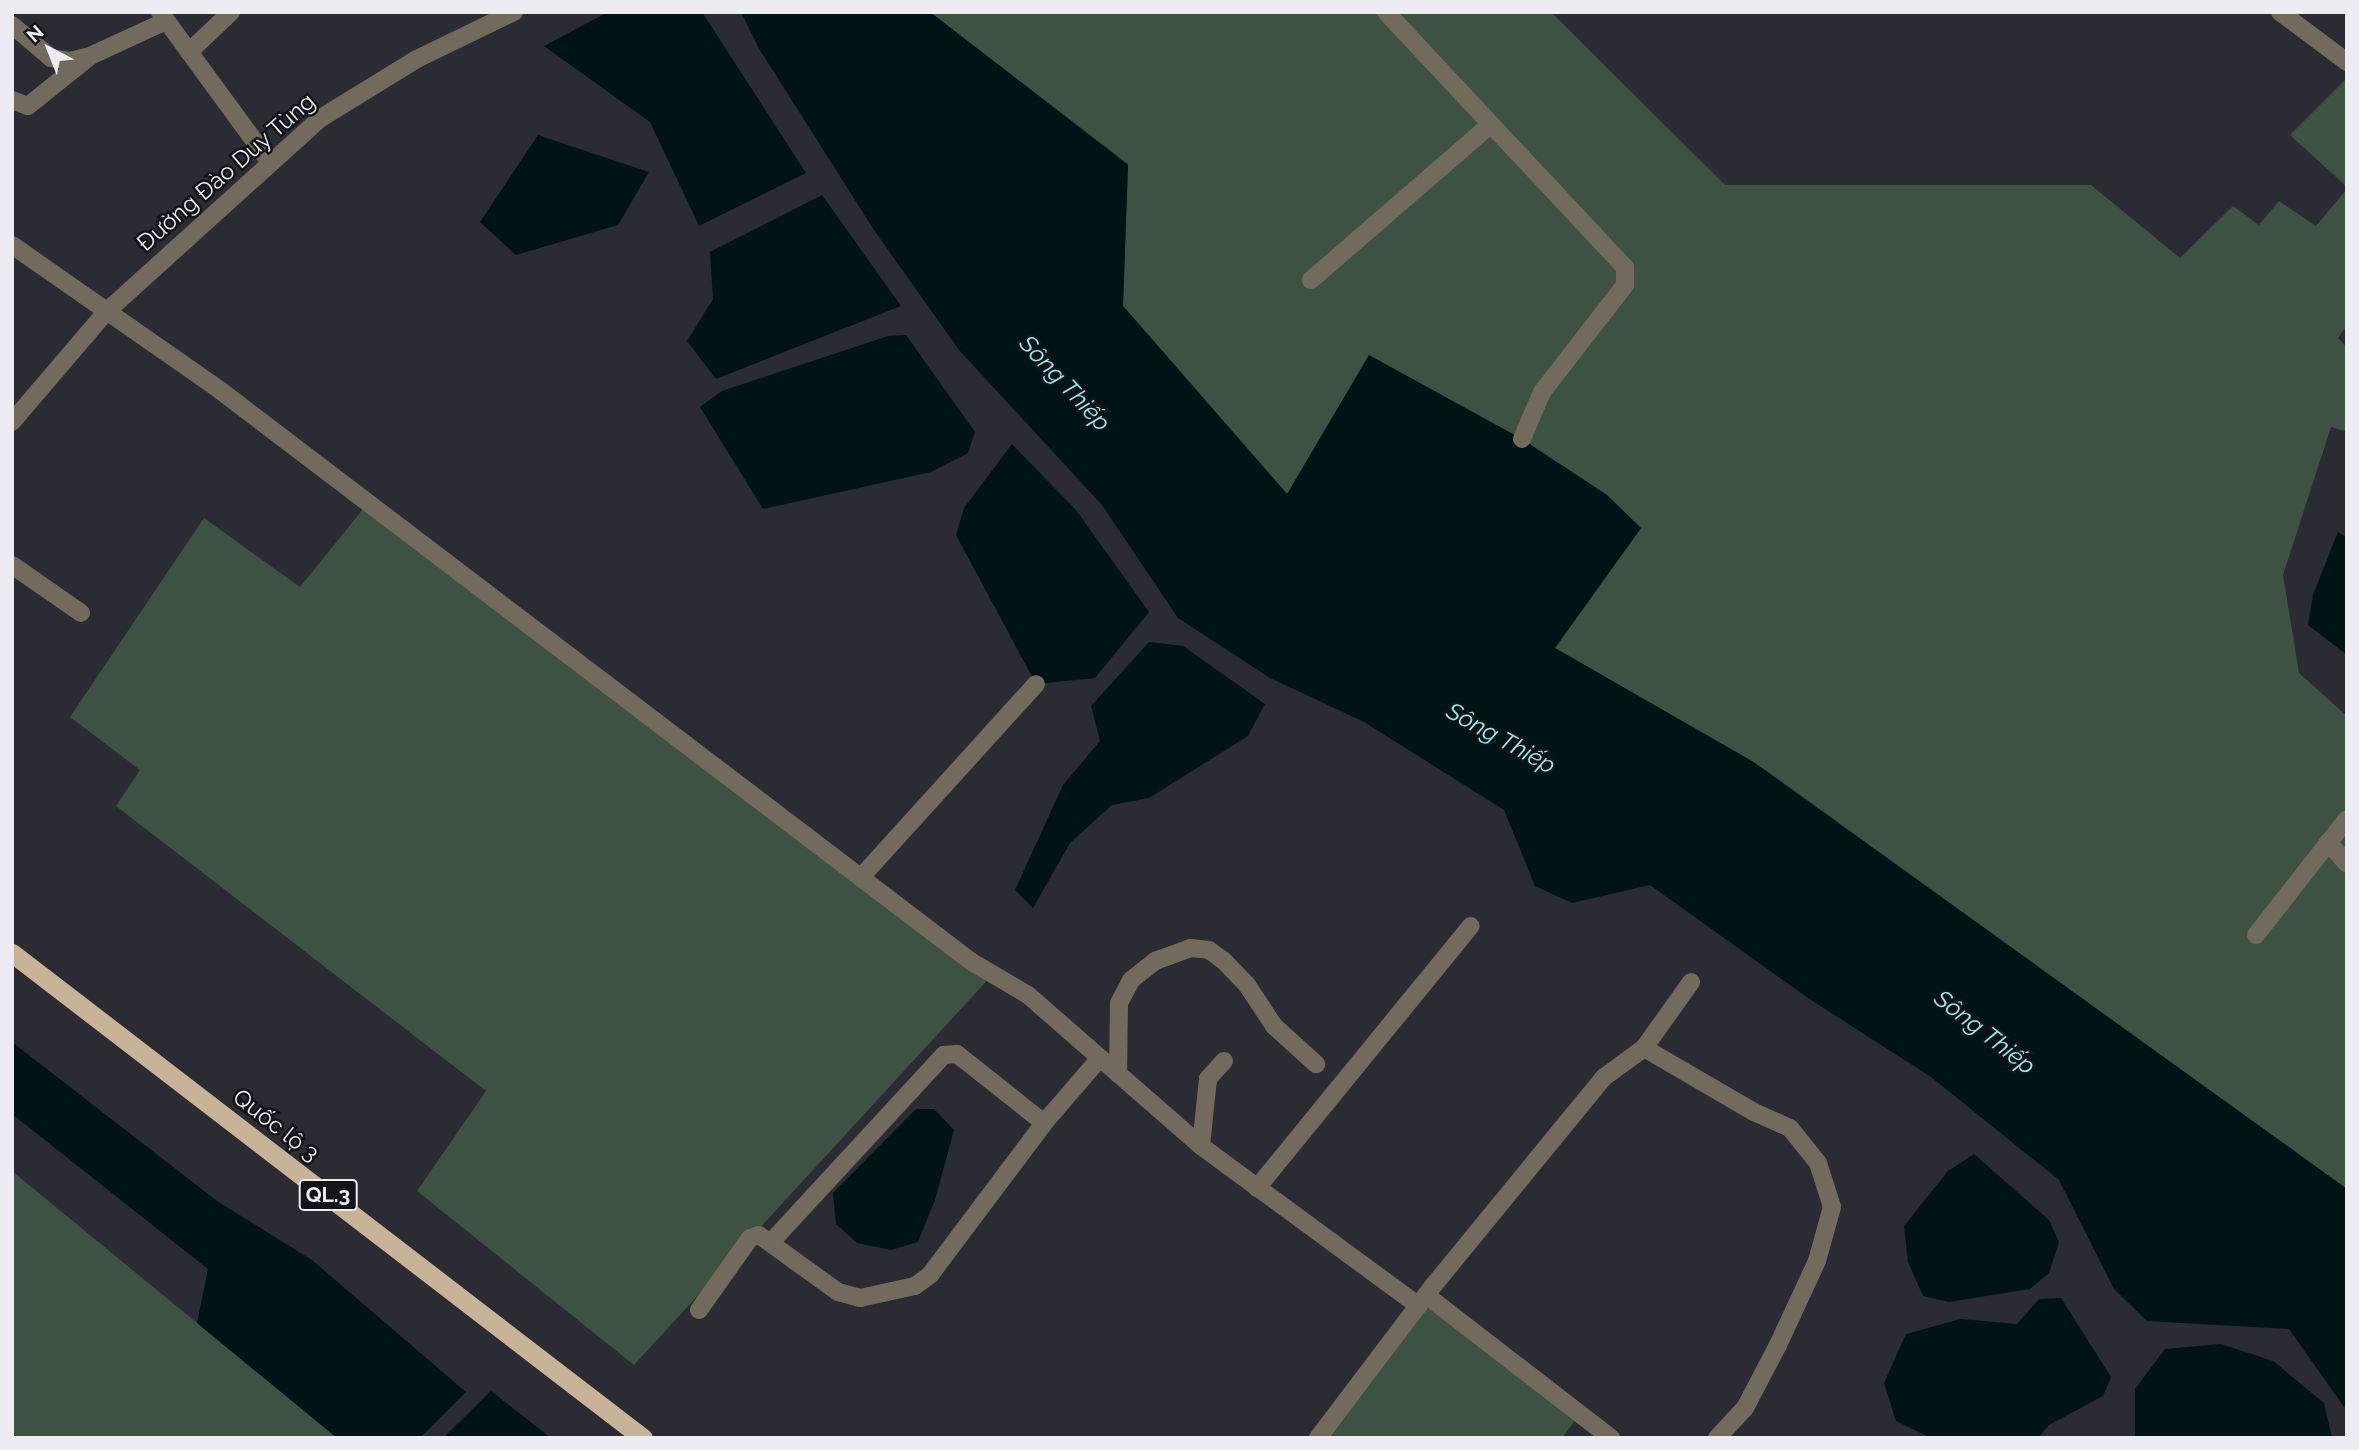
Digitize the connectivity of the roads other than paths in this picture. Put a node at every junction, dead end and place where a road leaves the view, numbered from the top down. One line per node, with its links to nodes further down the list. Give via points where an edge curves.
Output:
1 (231, 12): 7 (street)
2 (514, 12): 12 (street, Đường Đào Duy Tùng, via 417,59 321,118)
3 (1386, 12): 11 (street)
4 (2280, 12): 9 (street)
5 (163, 16): 7 (street); 8 (street)
6 (12, 25): 8 (street, via 51,58)
7 (189, 51): 12 (street)
8 (90, 57): 10 (street, via 28,106)
9 (2347, 62)
10 (12, 100)
11 (1489, 126): 14 (street); 17 (street, via 1625,267 1625,285 1542,392)
12 (269, 161): 15 (street, Đường Đào Duy Tùng)
13 (12, 245): 15 (street)
14 (1311, 280)
15 (106, 312): 16 (street, Đường Đào Duy Tùng); 24 (street, via 221,391)
16 (12, 422)
17 (1522, 439)
18 (12, 565): 19 (street)
19 (81, 613)
20 (1036, 684): 24 (street)
21 (2347, 819): 22 (street)
22 (2328, 842): 23 (street); 26 (street)
23 (2347, 864)
24 (862, 876): 30 (street, via 972,962 1028,995)
25 (1471, 926): 36 (street)
26 (2256, 935)
27 (12, 953): 40 (highway, Quốc lộ 3 / QL.3)
28 (1691, 982): 29 (street)
29 (1644, 1048): 38 (street, via 1603,1078); 43 (street, via 1790,1128 1818,1163 1832,1207 1817,1261 1778,1345 1745,1408)
30 (1100, 1058): 33 (street); 34 (street)
31 (1224, 1061): 35 (street, via 1208,1079)
32 (1317, 1064): 33 (street, via 1274,1026 1247,985 1223,960 1209,950 1191,948 1155,961 1131,980 1119,1003)
33 (1118, 1074): 35 (street)
34 (1044, 1123): 37 (street, via 930,1275 915,1286 860,1298 838,1292); 37 (street, via 957,1054 944,1055)
35 (1200, 1146): 36 (street)
36 (1257, 1188): 38 (street)
37 (773, 1240): 39 (street, via 759,1234 750,1238)
38 (1422, 1300): 41 (street); 42 (street)
39 (699, 1310)
40 (643, 1438)
41 (1318, 1438)
42 (1611, 1438)
43 (1717, 1438)

